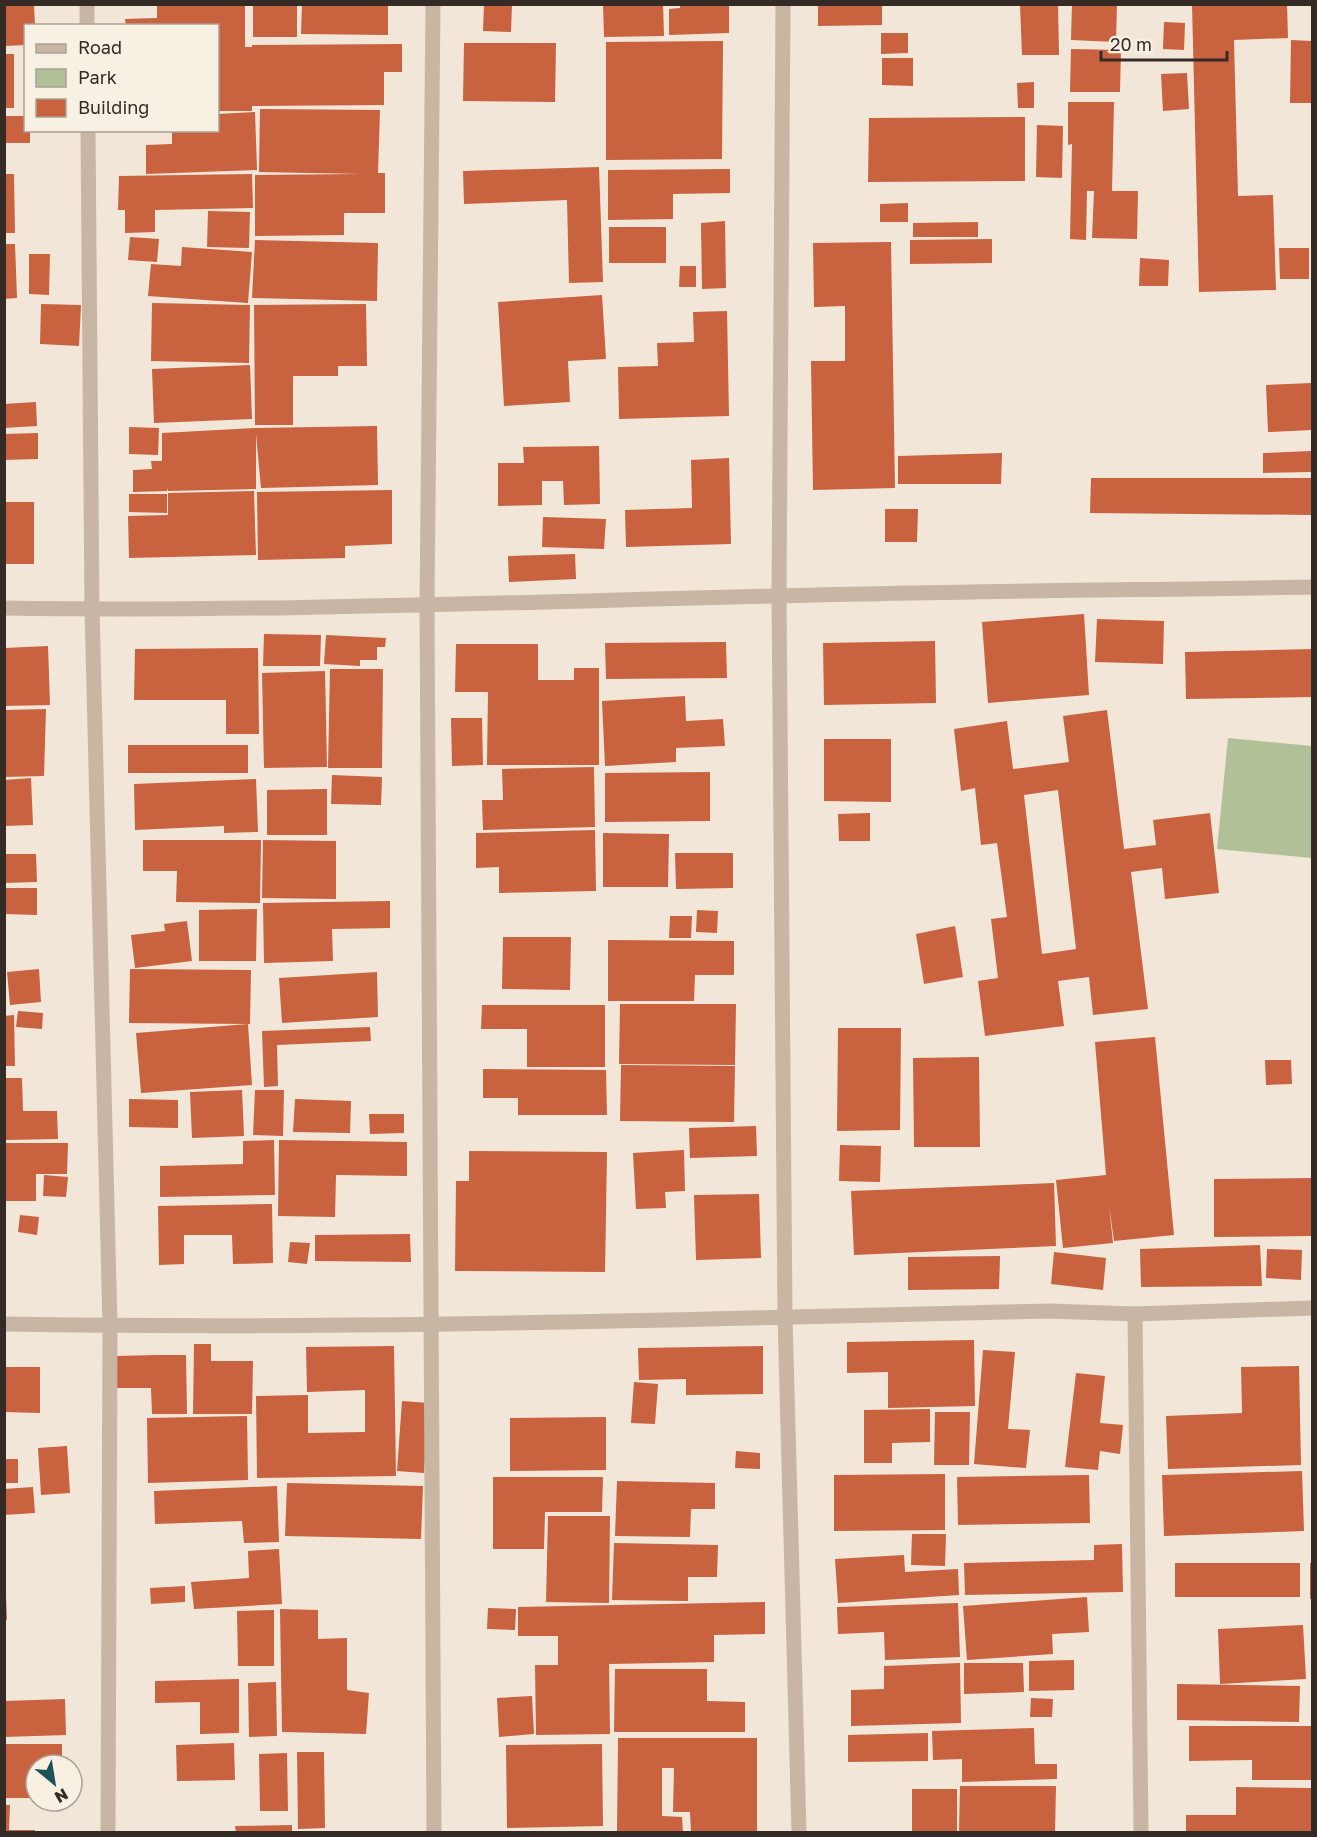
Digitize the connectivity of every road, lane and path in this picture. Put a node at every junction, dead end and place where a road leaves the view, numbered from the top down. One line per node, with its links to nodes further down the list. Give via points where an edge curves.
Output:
1 (87, 4): 4 (street)
2 (433, 4): 8 (street)
3 (783, 4): 7 (street)
4 (87, 24)
5 (88, 132): 10 (street)
6 (1312, 587): 7 (street)
7 (779, 596): 8 (street); 13 (street)
8 (427, 605): 10 (street); 15 (street)
9 (4, 608): 10 (street)
10 (92, 609): 16 (street)
11 (1312, 1308): 12 (street)
12 (1135, 1314): 13 (street, via 1049,1311); 20 (street)
13 (785, 1317): 15 (street); 19 (street)
14 (4, 1324): 16 (street)
15 (432, 1324): 16 (street); 18 (street)
16 (110, 1326): 17 (street)
17 (108, 1833)
18 (434, 1833)
19 (799, 1833)
20 (1141, 1833)

